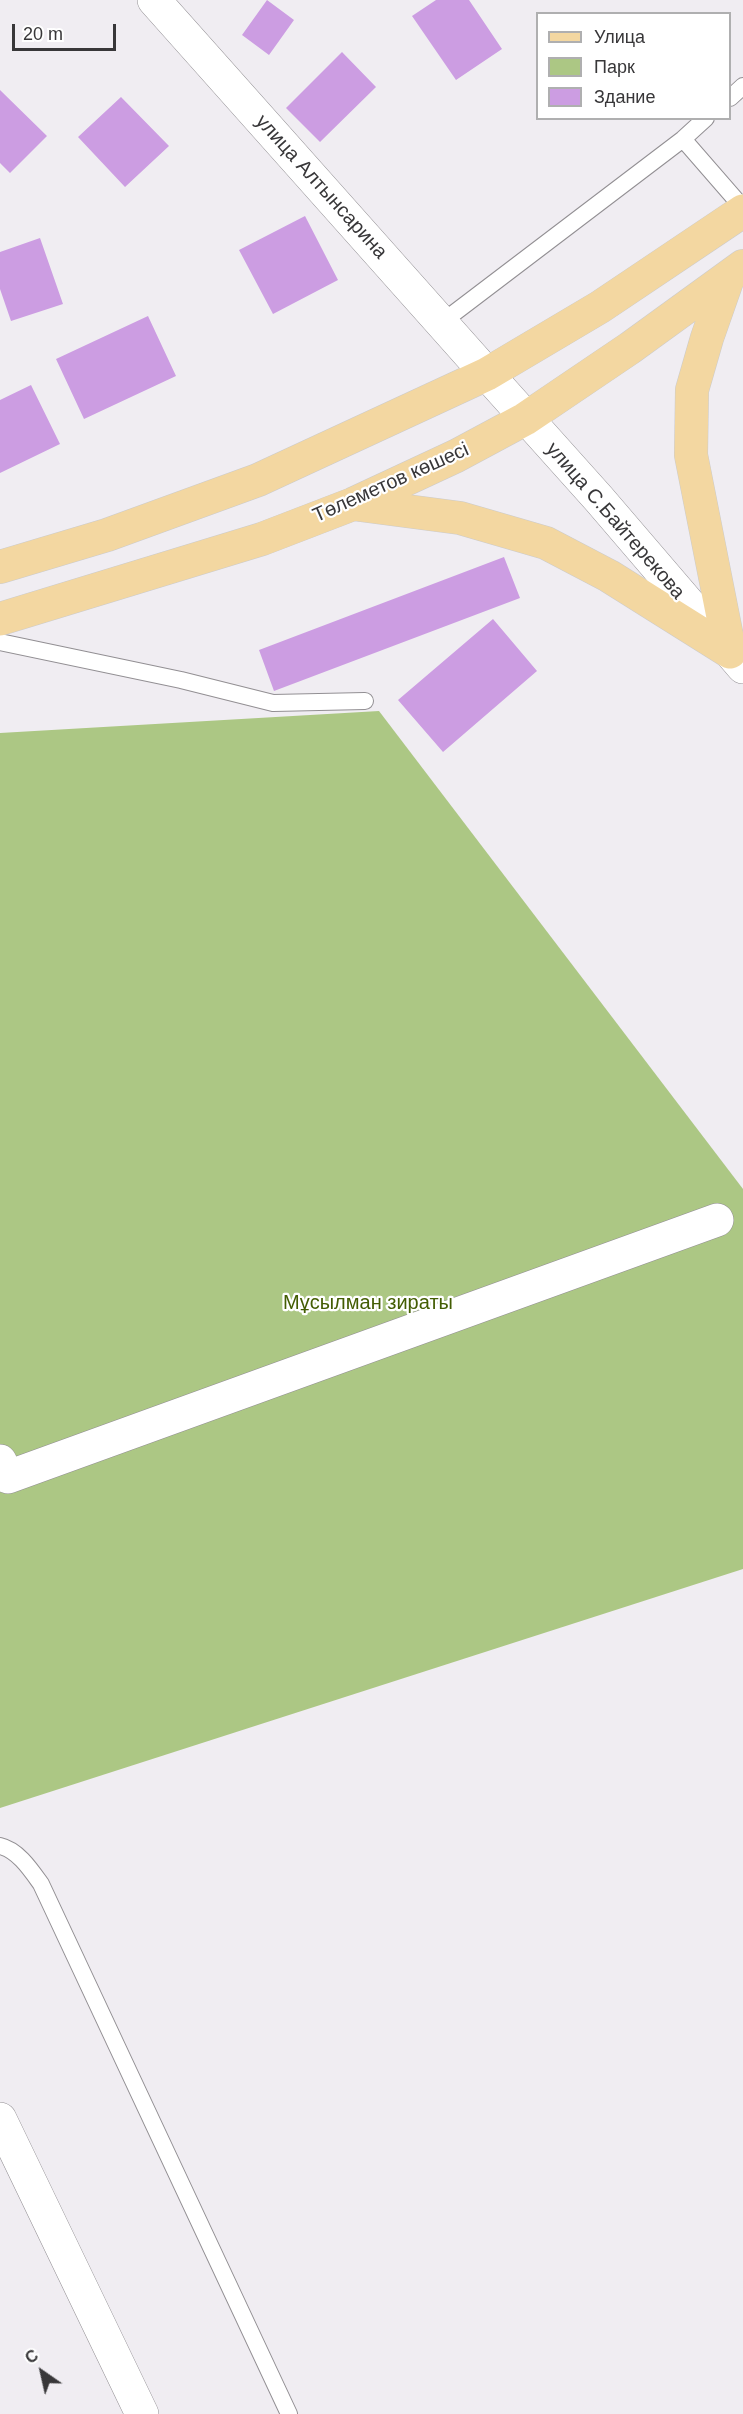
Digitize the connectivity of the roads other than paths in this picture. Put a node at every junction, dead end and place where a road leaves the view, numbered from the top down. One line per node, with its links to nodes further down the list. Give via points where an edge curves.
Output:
1 (154, 0): 8 (street, улица Алтынсарина)
2 (743, 86): 3 (lane)
3 (731, 96)
4 (704, 120): 5 (lane)
5 (683, 139): 6 (lane); 8 (lane)
6 (743, 209): 9 (main road, via 600,307)
7 (736, 272): 10 (main road, Төлеметов көшесі); 15 (main road, via 707,338 692,390 691,455)
8 (441, 323): 9 (street, улица Алтынсарина)
9 (487, 374): 10 (street, улица С.Байтерекова); 12 (main road, via 258,480 107,535)
10 (525, 419): 11 (main road, Төлеметов көшесі); 15 (street, улица С.Байтерекова)
11 (353, 504): 13 (main road, Төлеметов көшесі, via 262,539); 15 (main road, via 460,518 546,543 609,576)
12 (0, 567)
13 (0, 619)
14 (0, 642): 16 (lane, via 273,703)
15 (736, 660)
16 (365, 701)
17 (717, 1220): 18 (street, via 8,1477)
18 (0, 1461)
19 (0, 1846): 22 (lane, via 27,1865 41,1884)
20 (0, 2119): 21 (street)
21 (142, 2414)
22 (289, 2414)

